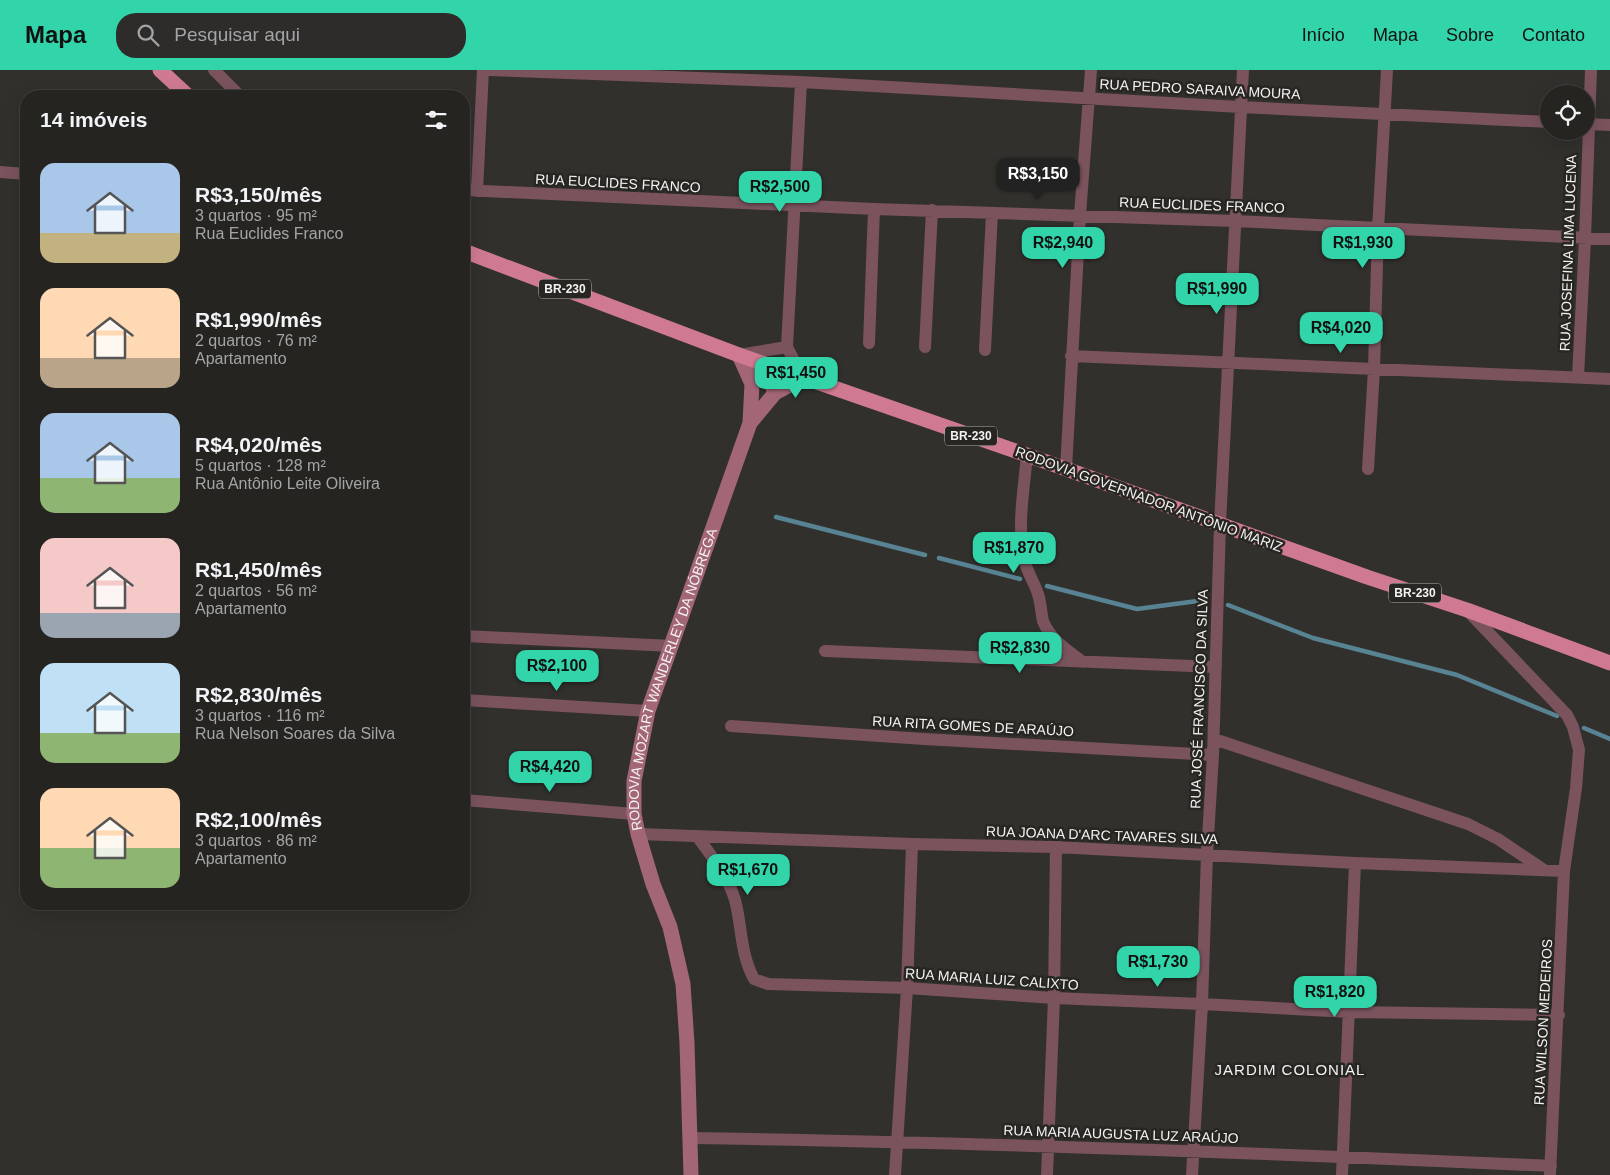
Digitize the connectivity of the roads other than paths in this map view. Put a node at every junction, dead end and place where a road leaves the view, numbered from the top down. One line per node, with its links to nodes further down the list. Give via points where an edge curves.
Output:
1 (160, 70): 11 (highway)
2 (214, 70): 12 (street)
3 (483, 70): 22 (street)
4 (490, 70): 9 (street, RUA PEDRO SARAIVA MOURA)
5 (1091, 70): 13 (street)
6 (1243, 70): 14 (street, RUA JOSÉ FRANCISCO DA SILVA)
7 (1387, 70): 15 (street)
8 (1591, 70): 10 (street, RUA JOSEFINA LIMA LUCENA)
9 (801, 82): 13 (street, RUA PEDRO SARAIVA MOURA); 23 (street)
10 (1590, 85)
11 (182, 90)
12 (234, 90)
13 (1088, 98): 14 (street, RUA PEDRO SARAIVA MOURA); 27 (street)
14 (1240, 107): 15 (street, RUA PEDRO SARAIVA MOURA); 28 (street, RUA JOSÉ FRANCISCO DA SILVA)
15 (1384, 114): 16 (street, RUA PEDRO SARAIVA MOURA); 29 (street)
16 (1540, 122)
17 (1595, 124): 18 (street)
18 (1610, 125)
19 (1587, 140): 30 (street, RUA JOSEFINA LIMA LUCENA)
20 (0, 172): 21 (street)
21 (20, 174)
22 (470, 190): 23 (street, RUA EUCLIDES FRANCO)
23 (794, 205): 24 (street, RUA EUCLIDES FRANCO); 35 (street)
24 (874, 209): 25 (street, RUA EUCLIDES FRANCO); 33 (street)
25 (932, 210): 26 (street, RUA EUCLIDES FRANCO); 34 (street)
26 (992, 213): 27 (street, RUA EUCLIDES FRANCO); 36 (street)
27 (1080, 215): 28 (street, RUA EUCLIDES FRANCO); 38 (street)
28 (1235, 221): 29 (street, RUA EUCLIDES FRANCO); 39 (street, RUA JOSÉ FRANCISCO DA SILVA)
29 (1378, 229): 30 (street, RUA EUCLIDES FRANCO); 40 (street)
30 (1585, 238): 31 (street, RUA EUCLIDES FRANCO); 41 (street, RUA JOSEFINA LIMA LUCENA)
31 (1610, 239)
32 (470, 253): 37 (highway, RODOVIA GOVERNADOR ANTÔNIO MARIZ / BR-230)
33 (869, 343)
34 (925, 346)
35 (787, 347): 37 (street); 43 (street)
36 (984, 350)
37 (739, 356): 42 (main road); 43 (highway, RODOVIA GOVERNADOR ANTÔNIO MARIZ / BR-230); 45 (main road, RODOVIA MOZART WANDERLEY DA NÓBREGA)
38 (1072, 356): 39 (street); 49 (street)
39 (1229, 363): 40 (street); 51 (street, RUA JOSÉ FRANCISCO DA SILVA)
40 (1374, 369): 41 (street); 50 (street)
41 (1578, 377): 44 (street)
42 (767, 378): 43 (main road); 45 (main road); 46 (main road)
43 (803, 378): 46 (main road, RODOVIA MOZART WANDERLEY DA NÓBREGA); 48 (highway, RODOVIA GOVERNADOR ANTÔNIO MARIZ / BR-230)
44 (1610, 379)
45 (752, 384): 47 (main road, RODOVIA MOZART WANDERLEY DA NÓBREGA)
46 (775, 393): 47 (main road, RODOVIA MOZART WANDERLEY DA NÓBREGA)
47 (750, 423): 54 (main road, RODOVIA MOZART WANDERLEY DA NÓBREGA)
48 (1027, 455): 49 (highway, RODOVIA GOVERNADOR ANTÔNIO MARIZ / BR-230); 56 (street, via 1022,521 1026,565 1039,597 1046,628 1068,652)
49 (1066, 469): 51 (highway, RODOVIA GOVERNADOR ANTÔNIO MARIZ / BR-230)
50 (1368, 469)
51 (1220, 524): 52 (highway, RODOVIA GOVERNADOR ANTÔNIO MARIZ / BR-230); 58 (street, RUA JOSÉ FRANCISCO DA SILVA)
52 (1467, 610): 57 (highway, RODOVIA GOVERNADOR ANTÔNIO MARIZ / BR-230); 73 (street, RUA WILSON MEDEIROS, via 1567,715 1573,727 1579,750)
53 (470, 636): 54 (street)
54 (672, 646): 60 (main road, RODOVIA MOZART WANDERLEY DA NÓBREGA)
55 (825, 652): 56 (street)
56 (1083, 662): 58 (street)
57 (1610, 663)
58 (1216, 667): 62 (street, RUA JOSÉ FRANCISCO DA SILVA)
59 (470, 700): 60 (street)
60 (648, 711): 65 (main road, RODOVIA MOZART WANDERLEY DA NÓBREGA, via 634,781)
61 (731, 726): 63 (street, RUA RITA GOMES DE ARAÚJO)
62 (1214, 739): 63 (street, RUA JOSÉ FRANCISCO DA SILVA); 72 (street, via 1468,824 1498,838)
63 (1213, 754): 70 (street, RUA JOSÉ FRANCISCO DA SILVA)
64 (470, 800): 65 (street)
65 (634, 814): 66 (main road, RODOVIA MOZART WANDERLEY DA NÓBREGA)
66 (638, 834): 67 (street, RUA JOANA D'ARC TAVARES SILVA); 79 (main road, RODOVIA MOZART WANDERLEY DA NÓBREGA, via 670,927 683,984)
67 (698, 836): 68 (street, RUA JOANA D'ARC TAVARES SILVA); 74 (street, RUA MARIA LUIZ CALIXTO, via 730,885 744,956 754,979 782,985)
68 (912, 844): 69 (street, RUA JOANA D'ARC TAVARES SILVA); 74 (street)
69 (1056, 846): 70 (street, RUA JOANA D'ARC TAVARES SILVA); 75 (street)
70 (1207, 854): 71 (street, RUA JOANA D'ARC TAVARES SILVA); 76 (street, RUA JOSÉ FRANCISCO DA SILVA)
71 (1355, 863): 72 (street, RUA JOANA D'ARC TAVARES SILVA); 77 (street)
72 (1544, 870): 73 (street, RUA JOANA D'ARC TAVARES SILVA)
73 (1564, 871): 78 (street, RUA WILSON MEDEIROS)
74 (907, 988): 75 (street, RUA MARIA LUIZ CALIXTO); 80 (street)
75 (1054, 998): 76 (street, RUA MARIA LUIZ CALIXTO); 81 (street)
76 (1202, 1004): 77 (street, RUA MARIA LUIZ CALIXTO); 82 (street, RUA JOSÉ FRANCISCO DA SILVA)
77 (1349, 1012): 78 (street, RUA MARIA LUIZ CALIXTO); 83 (street)
78 (1559, 1015): 84 (street, RUA WILSON MEDEIROS)
79 (690, 1138): 80 (street, RUA MARIA AUGUSTA LUZ ARAÚJO); 85 (main road, RODOVIA MOZART WANDERLEY DA NÓBREGA)
80 (897, 1141): 81 (street, RUA MARIA AUGUSTA LUZ ARAÚJO); 86 (street)
81 (1048, 1146): 82 (street, RUA MARIA AUGUSTA LUZ ARAÚJO); 87 (street)
82 (1192, 1152): 83 (street, RUA MARIA AUGUSTA LUZ ARAÚJO); 88 (street, RUA JOSÉ FRANCISCO DA SILVA)
83 (1342, 1156): 84 (street, RUA MARIA AUGUSTA LUZ ARAÚJO); 89 (street)
84 (1551, 1170)
85 (691, 1175)
86 (895, 1175)
87 (1047, 1175)
88 (1192, 1175)
89 (1342, 1175)

